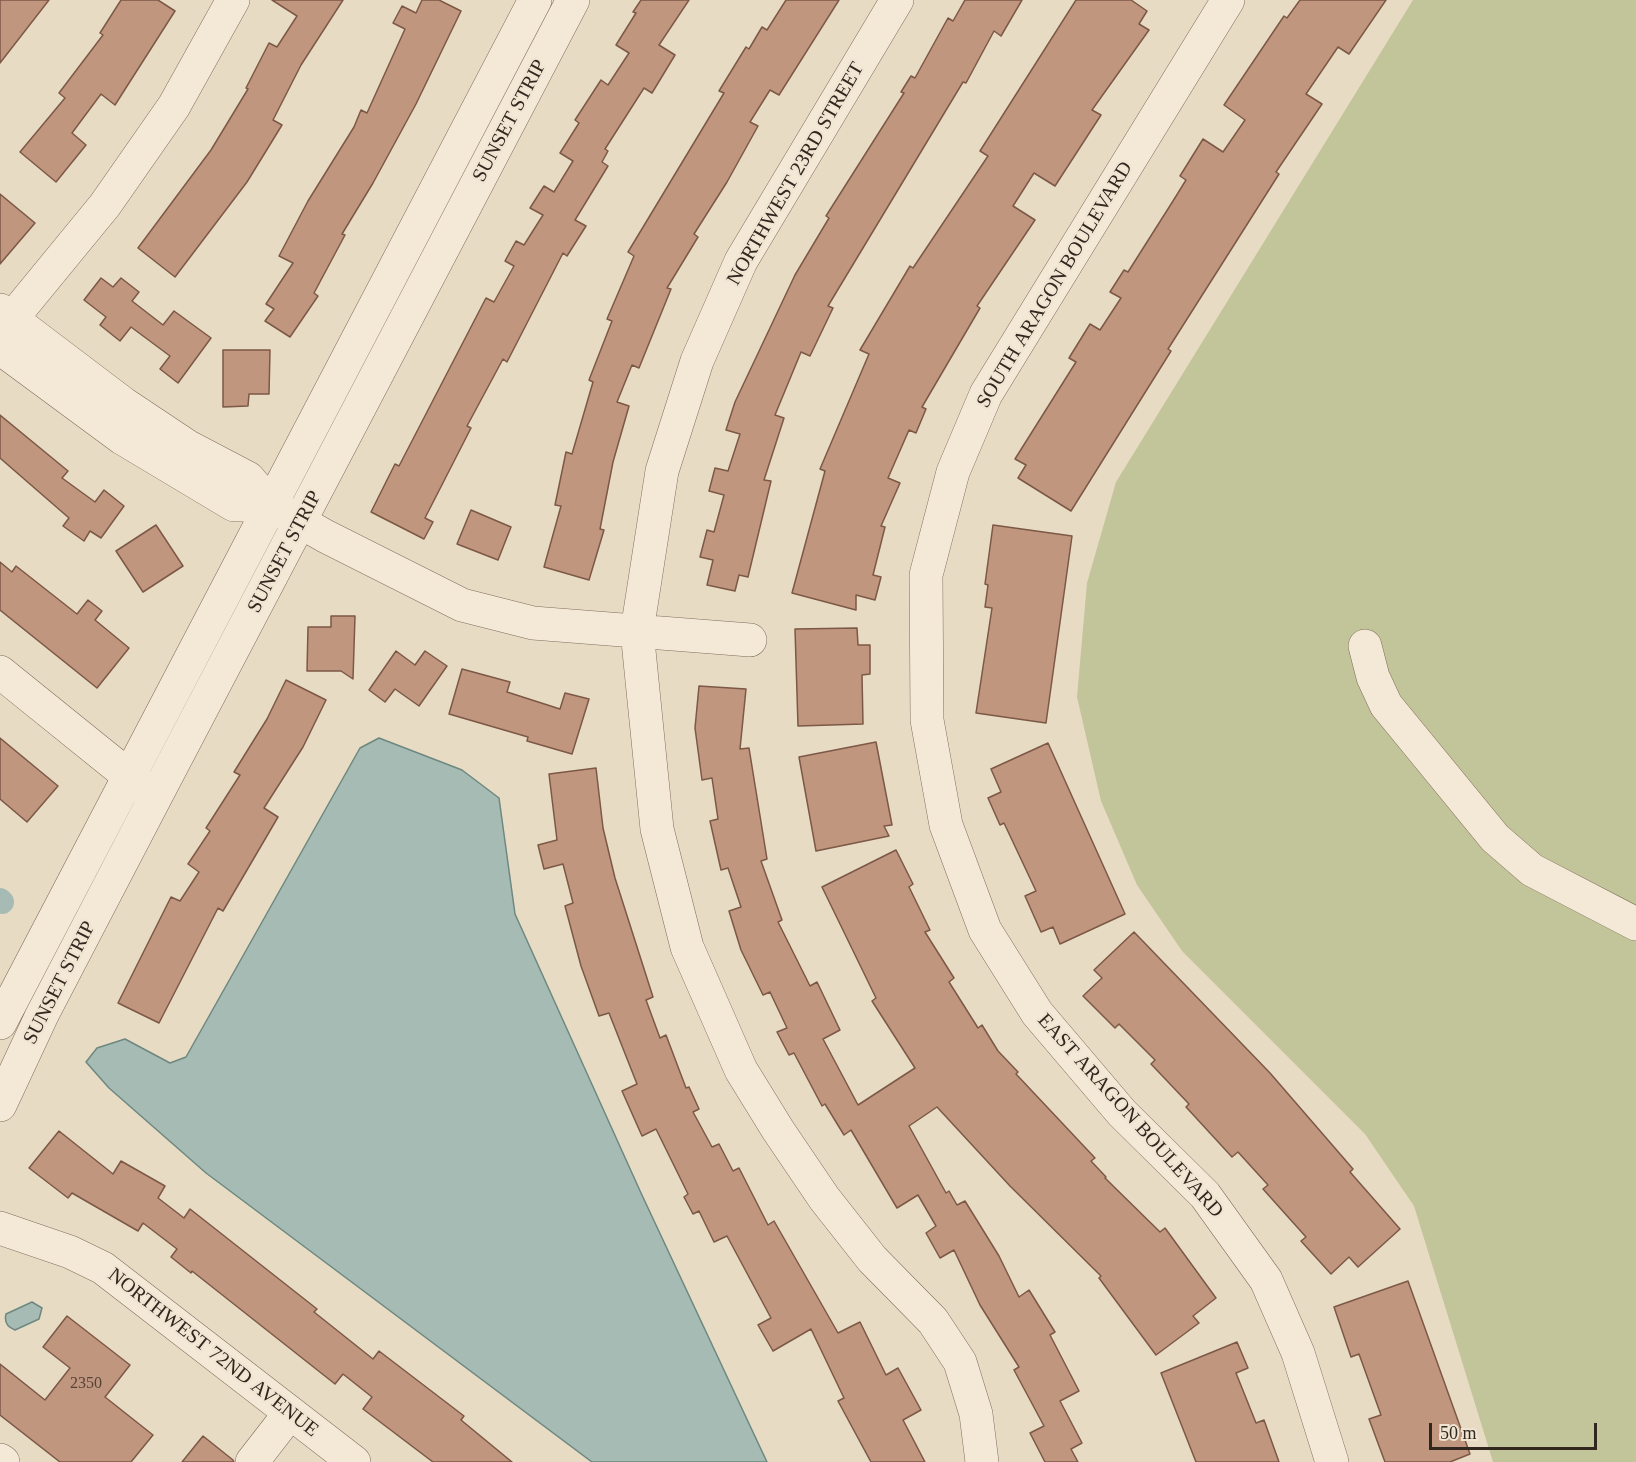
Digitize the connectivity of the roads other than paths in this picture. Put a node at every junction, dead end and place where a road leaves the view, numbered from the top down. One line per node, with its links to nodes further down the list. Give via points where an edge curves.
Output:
1 (233, 0): 6 (street, via 174,106 118,187)
2 (535, 0): 8 (street, SUNSET STRIP)
3 (573, 0): 9 (street, SUNSET STRIP)
4 (897, 0): 10 (street, NORTHWEST 23RD STREET, via 741,261 697,361 662,471)
5 (1228, 0): 13 (street, SOUTH ARAGON BOULEVARD, via 986,394 952,472 926,574)
6 (4, 320): 8 (street, via 187,446 248,478)
7 (0, 348): 8 (street, via 122,438 234,505)
8 (271, 505): 9 (street); 15 (street, SUNSET STRIP)
9 (300, 522): 10 (street, via 462,605 533,623); 16 (street, SUNSET STRIP)
10 (637, 631): 11 (street); 24 (street, NORTHWEST 23RD STREET, via 657,829 687,947 741,1070 778,1130 872,1259 933,1322 960,1362 976,1414)
11 (750, 640)
12 (1365, 646): 17 (street, via 1386,705 1494,838 1532,870)
13 (925, 660): 25 (street, EAST ARAGON BOULEVARD, via 927,720 946,825 985,930 1038,1013 1122,1113 1205,1195 1266,1280 1298,1353)
14 (0, 672): 15 (street)
15 (129, 775): 16 (street); 18 (street, SUNSET STRIP)
16 (155, 798): 19 (street, SUNSET STRIP, via 42,1015)
17 (1636, 924)
18 (0, 1023)
19 (0, 1105)
20 (0, 1228): 21 (street, NORTHWEST 72ND AVENUE, via 103,1268)
21 (290, 1413): 22 (street); 23 (street, NORTHWEST 72ND AVENUE)
22 (252, 1462)
23 (354, 1462)
24 (982, 1462)
25 (1332, 1462)

